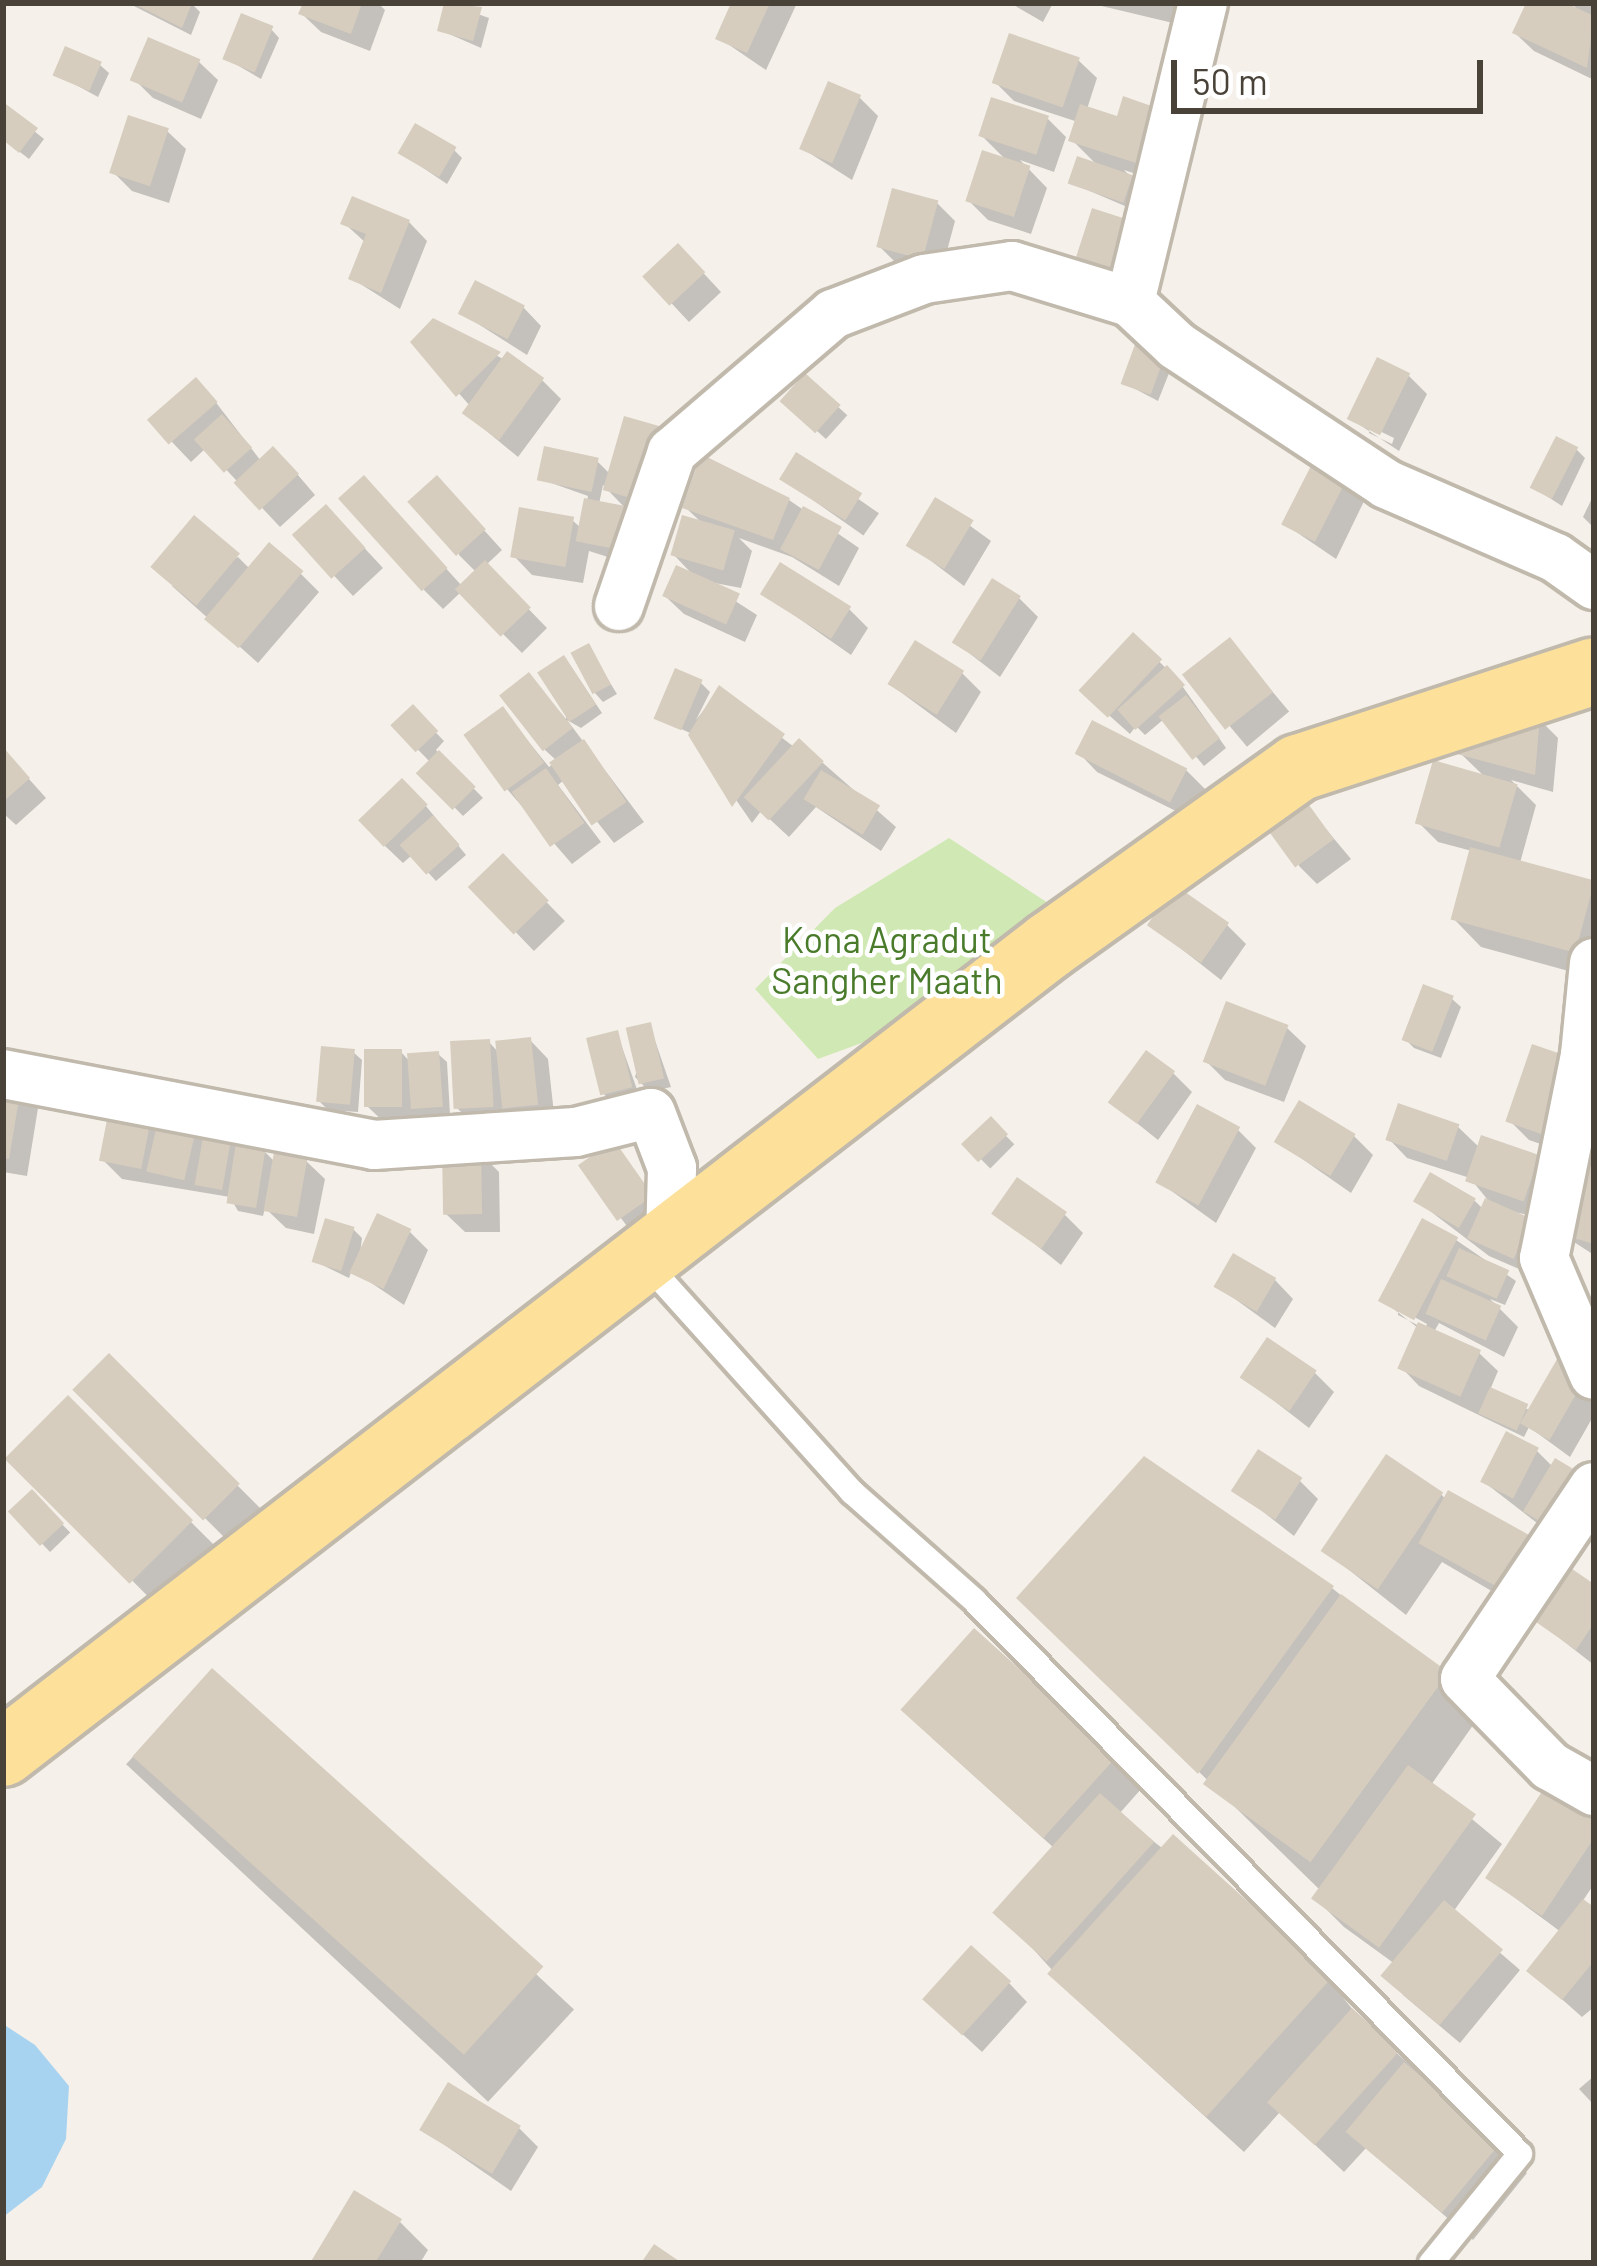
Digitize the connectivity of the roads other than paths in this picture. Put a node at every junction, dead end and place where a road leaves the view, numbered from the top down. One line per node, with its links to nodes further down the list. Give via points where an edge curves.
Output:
1 (1203, 3): 2 (street)
2 (1130, 302): 3 (street, via 1177,346 1387,484 1556,558); 4 (street, via 1012,266 924,279 833,314 672,452)
3 (1594, 585)
4 (619, 606)
5 (1594, 671): 8 (main road, via 1298,768 1050,945)
6 (1594, 963): 9 (street, via 1586,1055 1544,1258)
7 (3, 1074): 8 (street, via 374,1144 576,1132 651,1113 672,1168)
8 (657, 1249): 11 (main road); 13 (lane, via 852,1492 975,1601 1520,2154)
9 (1594, 1375)
10 (1594, 1487): 12 (street, via 1466,1679 1550,1766)
11 (3, 1754)
12 (1594, 1791)
13 (1431, 2263)

